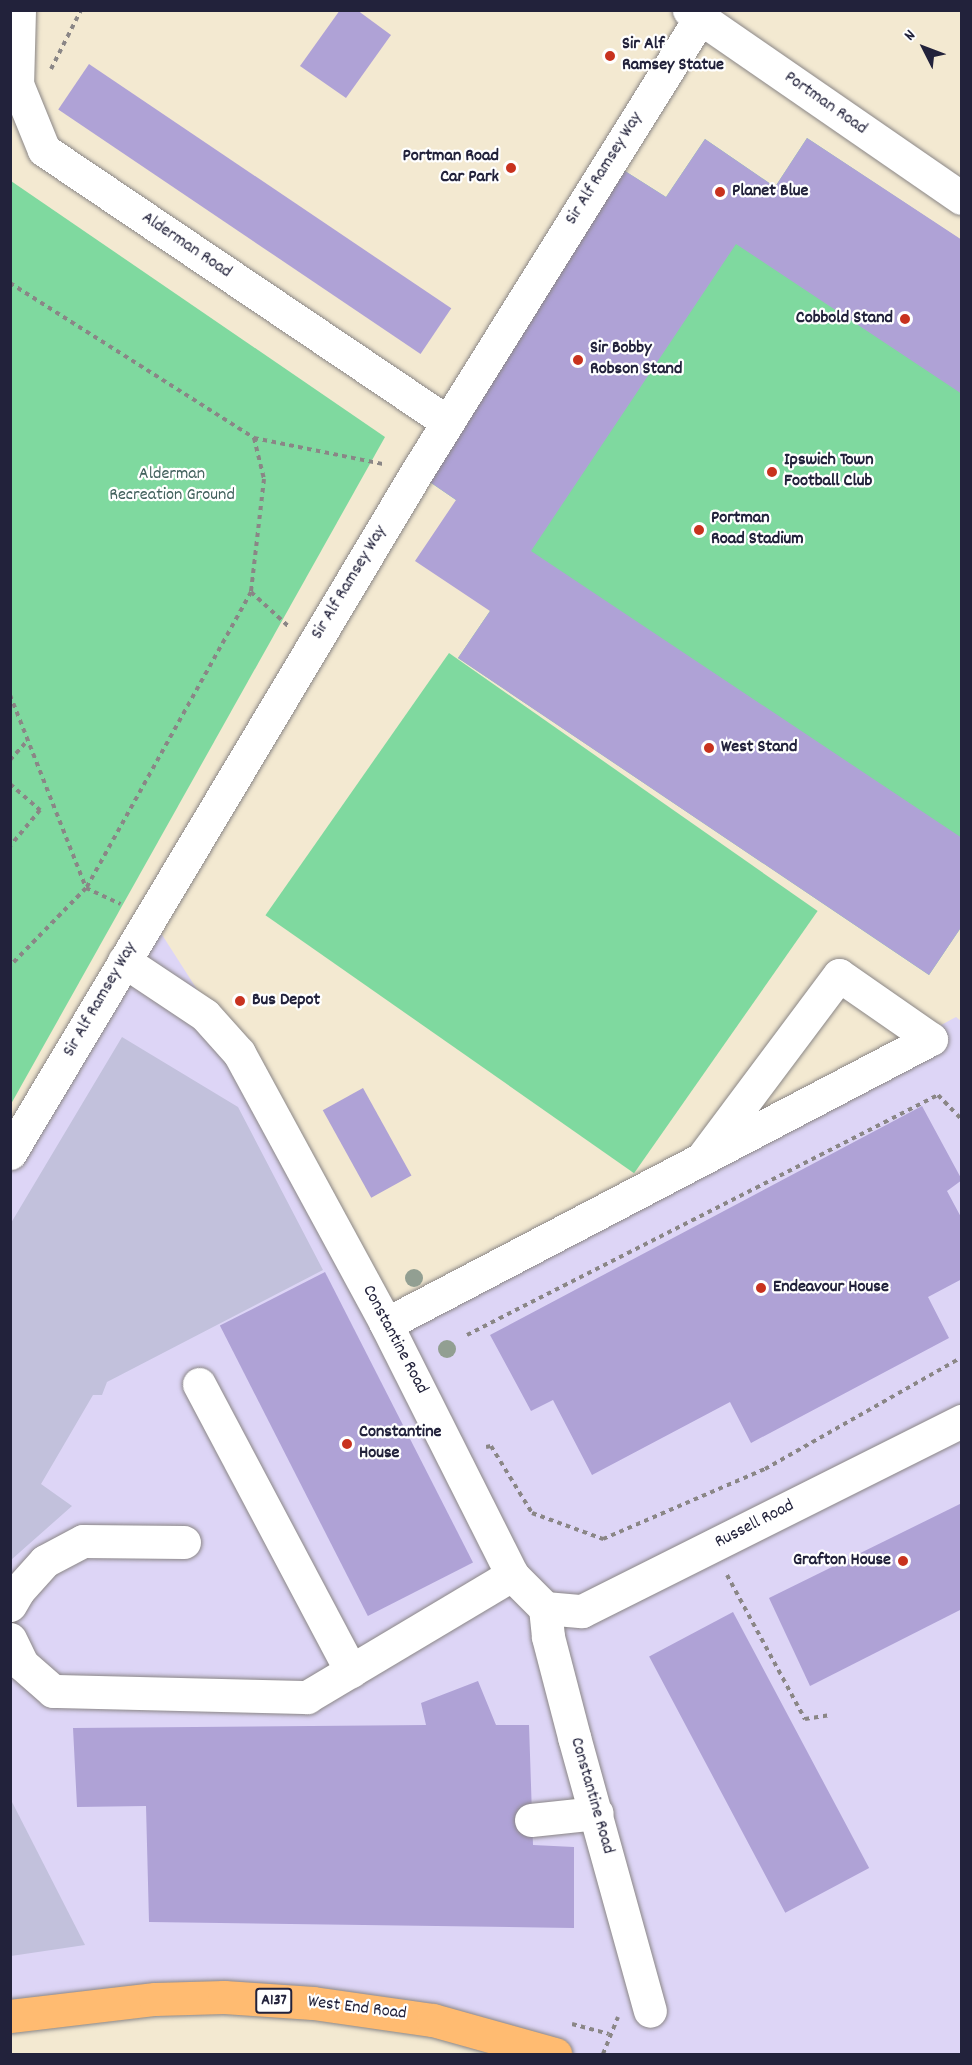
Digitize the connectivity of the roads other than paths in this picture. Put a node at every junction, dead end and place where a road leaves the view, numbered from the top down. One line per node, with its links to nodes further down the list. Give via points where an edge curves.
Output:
1 (19, 10): 3 (street)
2 (710, 17): 4 (street, Portman Road); 5 (street, Sir Alf Ramsey Way)
3 (19, 121): 5 (street, Alderman Road, via 44,150)
4 (962, 198)
5 (448, 422): 6 (street, Sir Alf Ramsey Way)
6 (124, 961): 7 (street, Sir Alf Ramsey Way); 9 (street, Constantine Road, via 205,1015 225,1033)
7 (10, 1153)
8 (705, 1154): 8 (street, via 839,975 931,1039 880,1065); 9 (street)
9 (386, 1324): 13 (street, Constantine Road)
10 (199, 1384): 17 (street)
11 (962, 1421): 15 (street, Russell Road, via 582,1611)
12 (184, 1542): 14 (street, via 83,1541 45,1561)
13 (512, 1575): 15 (street, Constantine Road); 17 (street)
14 (10, 1605)
15 (545, 1608): 18 (street, Constantine Road, via 548,1637)
16 (10, 1640): 17 (street, via 22,1664 53,1690 307,1696)
17 (351, 1671)
18 (597, 1813): 19 (street); 20 (street, Constantine Road)
19 (531, 1820)
20 (650, 2011)
21 (10, 2016): 22 (main road, West End Road / A137, via 155,1999 224,1997 314,2003 433,2020)
22 (555, 2055)

